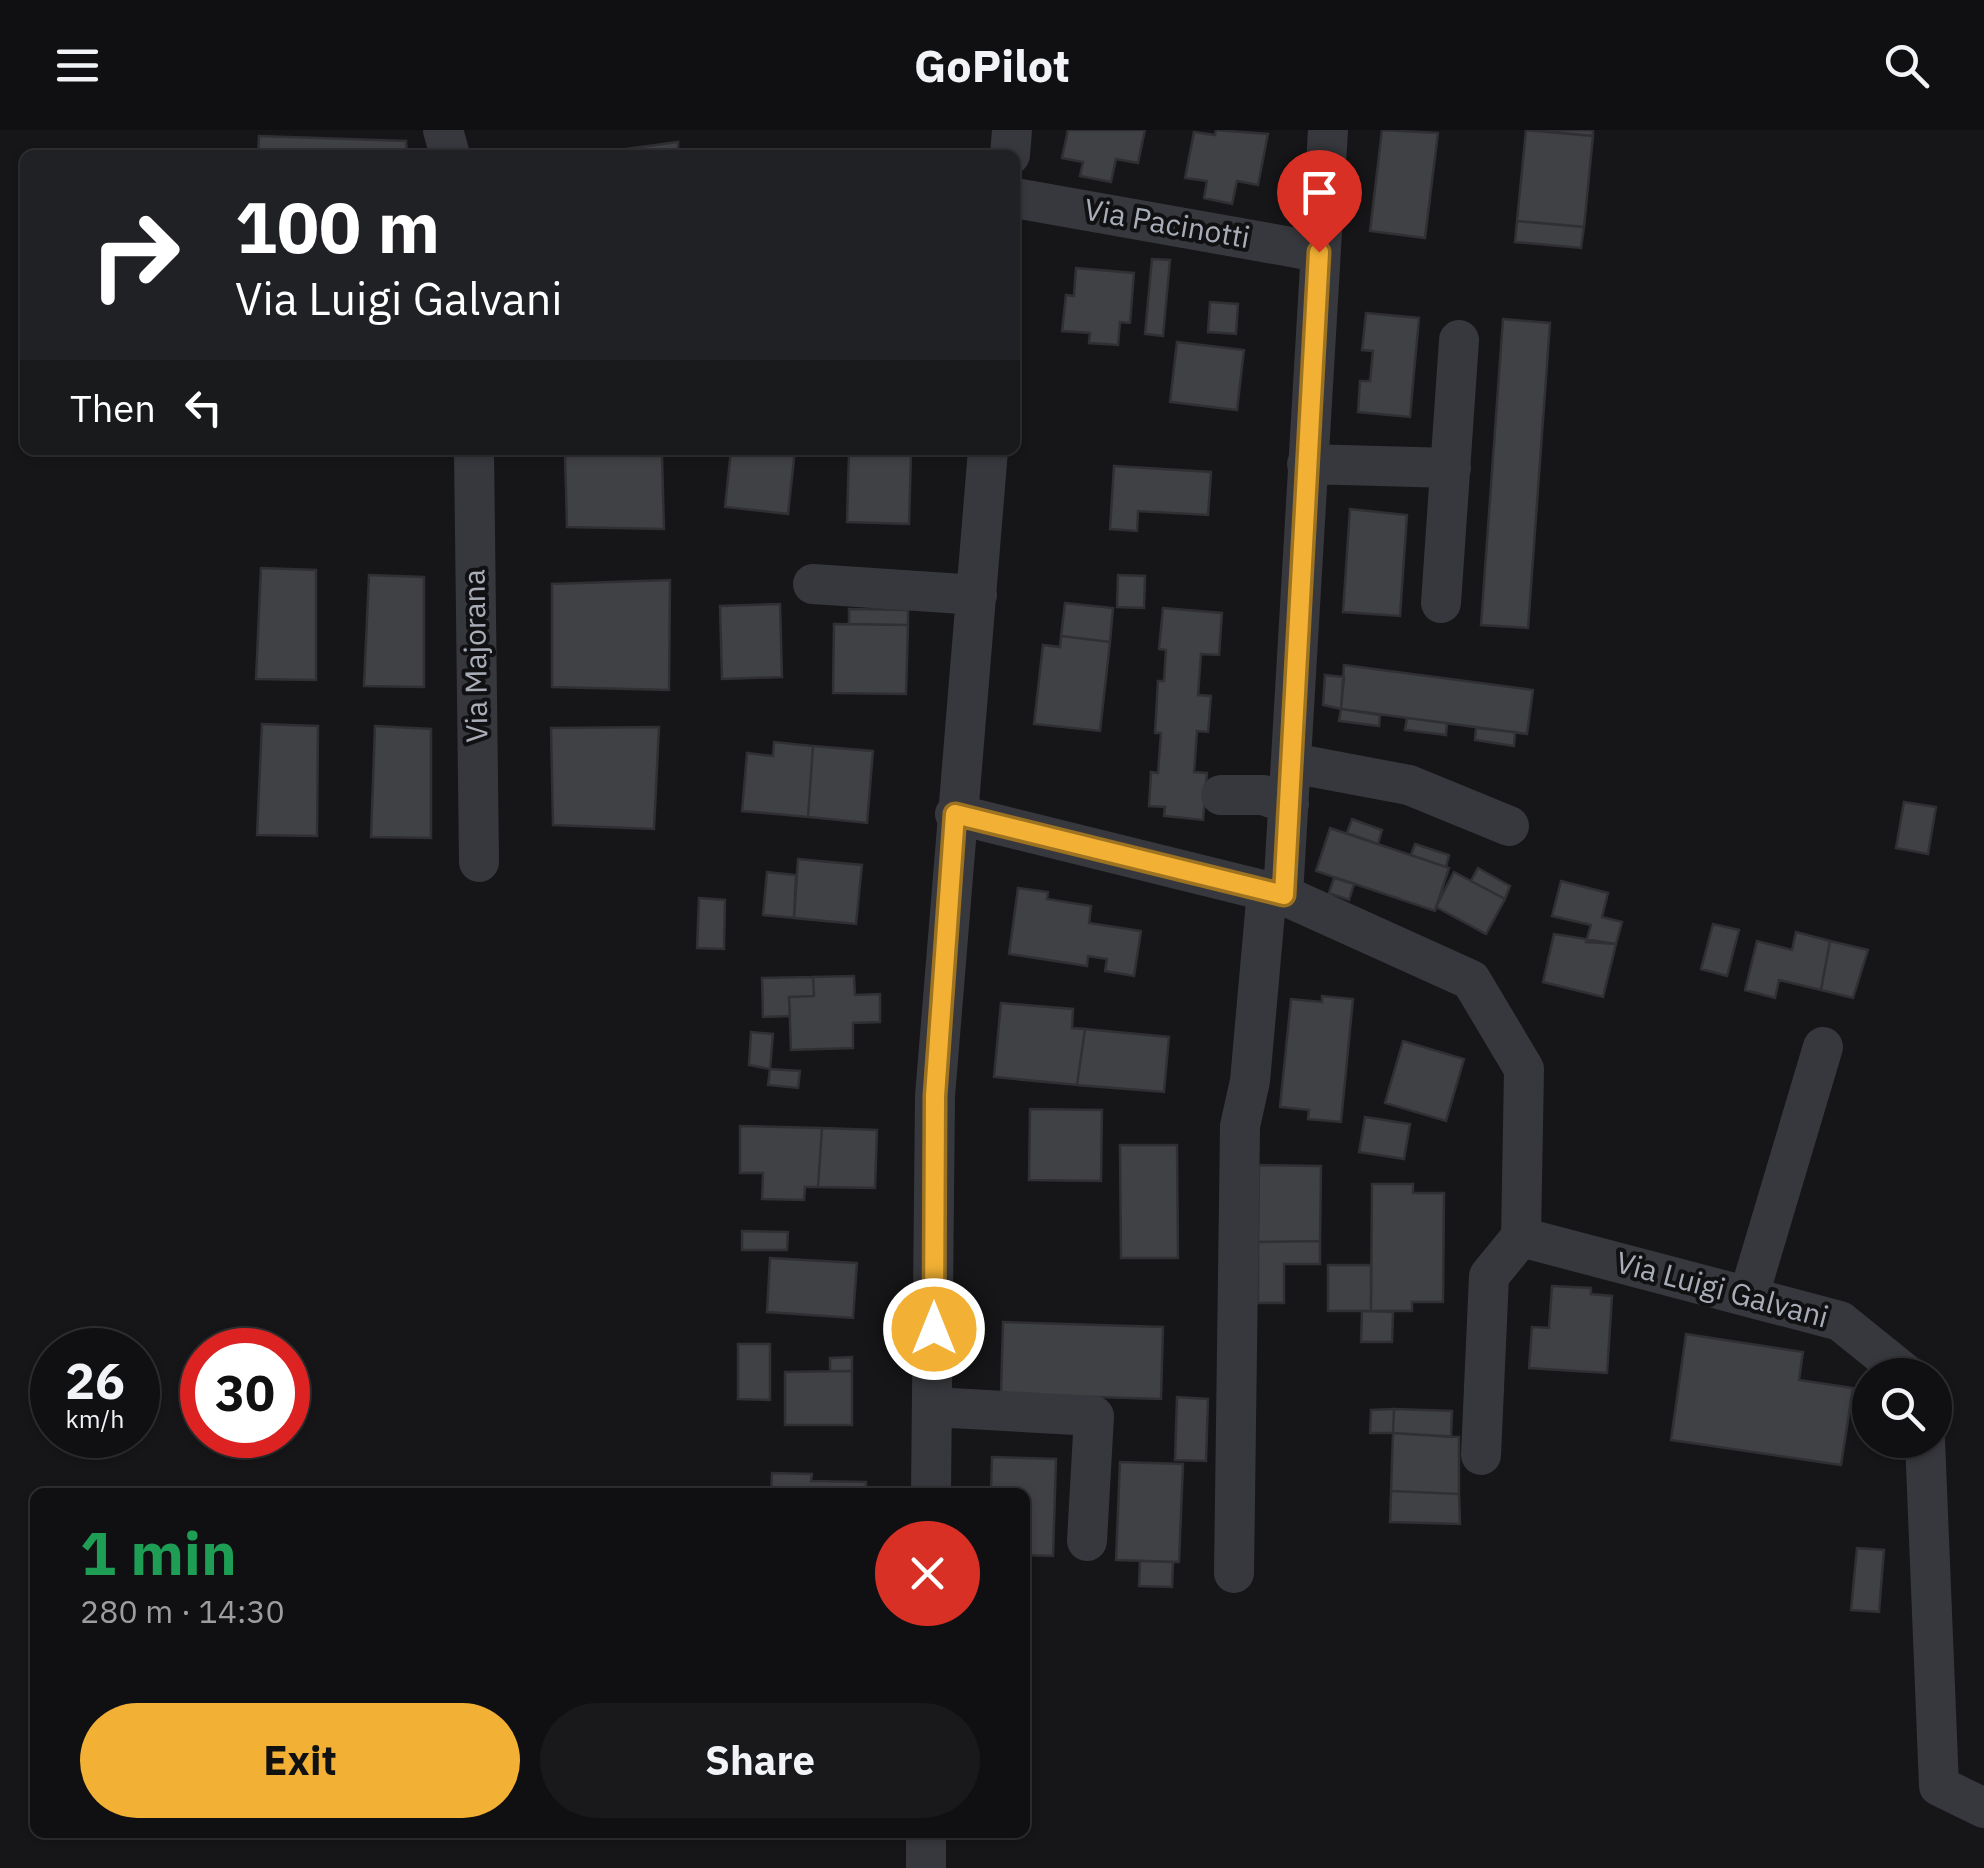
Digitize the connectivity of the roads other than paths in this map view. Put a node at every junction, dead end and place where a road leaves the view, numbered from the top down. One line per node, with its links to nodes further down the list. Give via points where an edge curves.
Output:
1 (1328, 130): 3 (street)
2 (1020, 199): 3 (street, Via Pacinotti)
3 (1319, 252): 7 (street)
4 (1459, 340): 8 (street)
5 (474, 455): 17 (street, Via Majorana)
6 (988, 455): 10 (street)
7 (1307, 464): 8 (street); 12 (street)
8 (1451, 468): 11 (street)
9 (814, 584): 10 (street)
10 (977, 595): 15 (street)
11 (1441, 603)
12 (1292, 763): 14 (street); 16 (street, via 1409,785)
13 (1221, 794): 14 (street, via 1263,795)
14 (1290, 804): 18 (street)
15 (955, 814): 18 (street); 23 (street, via 935,1096)
16 (1509, 826)
17 (478, 862)
18 (1275, 892): 20 (street, via 1471,980 1524,1069); 28 (street, via 1240,1126)
19 (1824, 1046): 21 (street)
20 (1521, 1237): 21 (street, Via Luigi Galvani); 24 (street, via 1489,1276)
21 (1750, 1295): 22 (street, Via Luigi Galvani, via 1840,1321)
22 (1887, 1358)
23 (934, 1407): 26 (street); 27 (street, via 1094,1416)
24 (1481, 1455)
25 (1926, 1458): 29 (street, via 1939,1786)
26 (931, 1488)
27 (1087, 1541)
28 (1234, 1574)
29 (1984, 1808)
30 (926, 1838): 31 (street)
31 (926, 1868)

